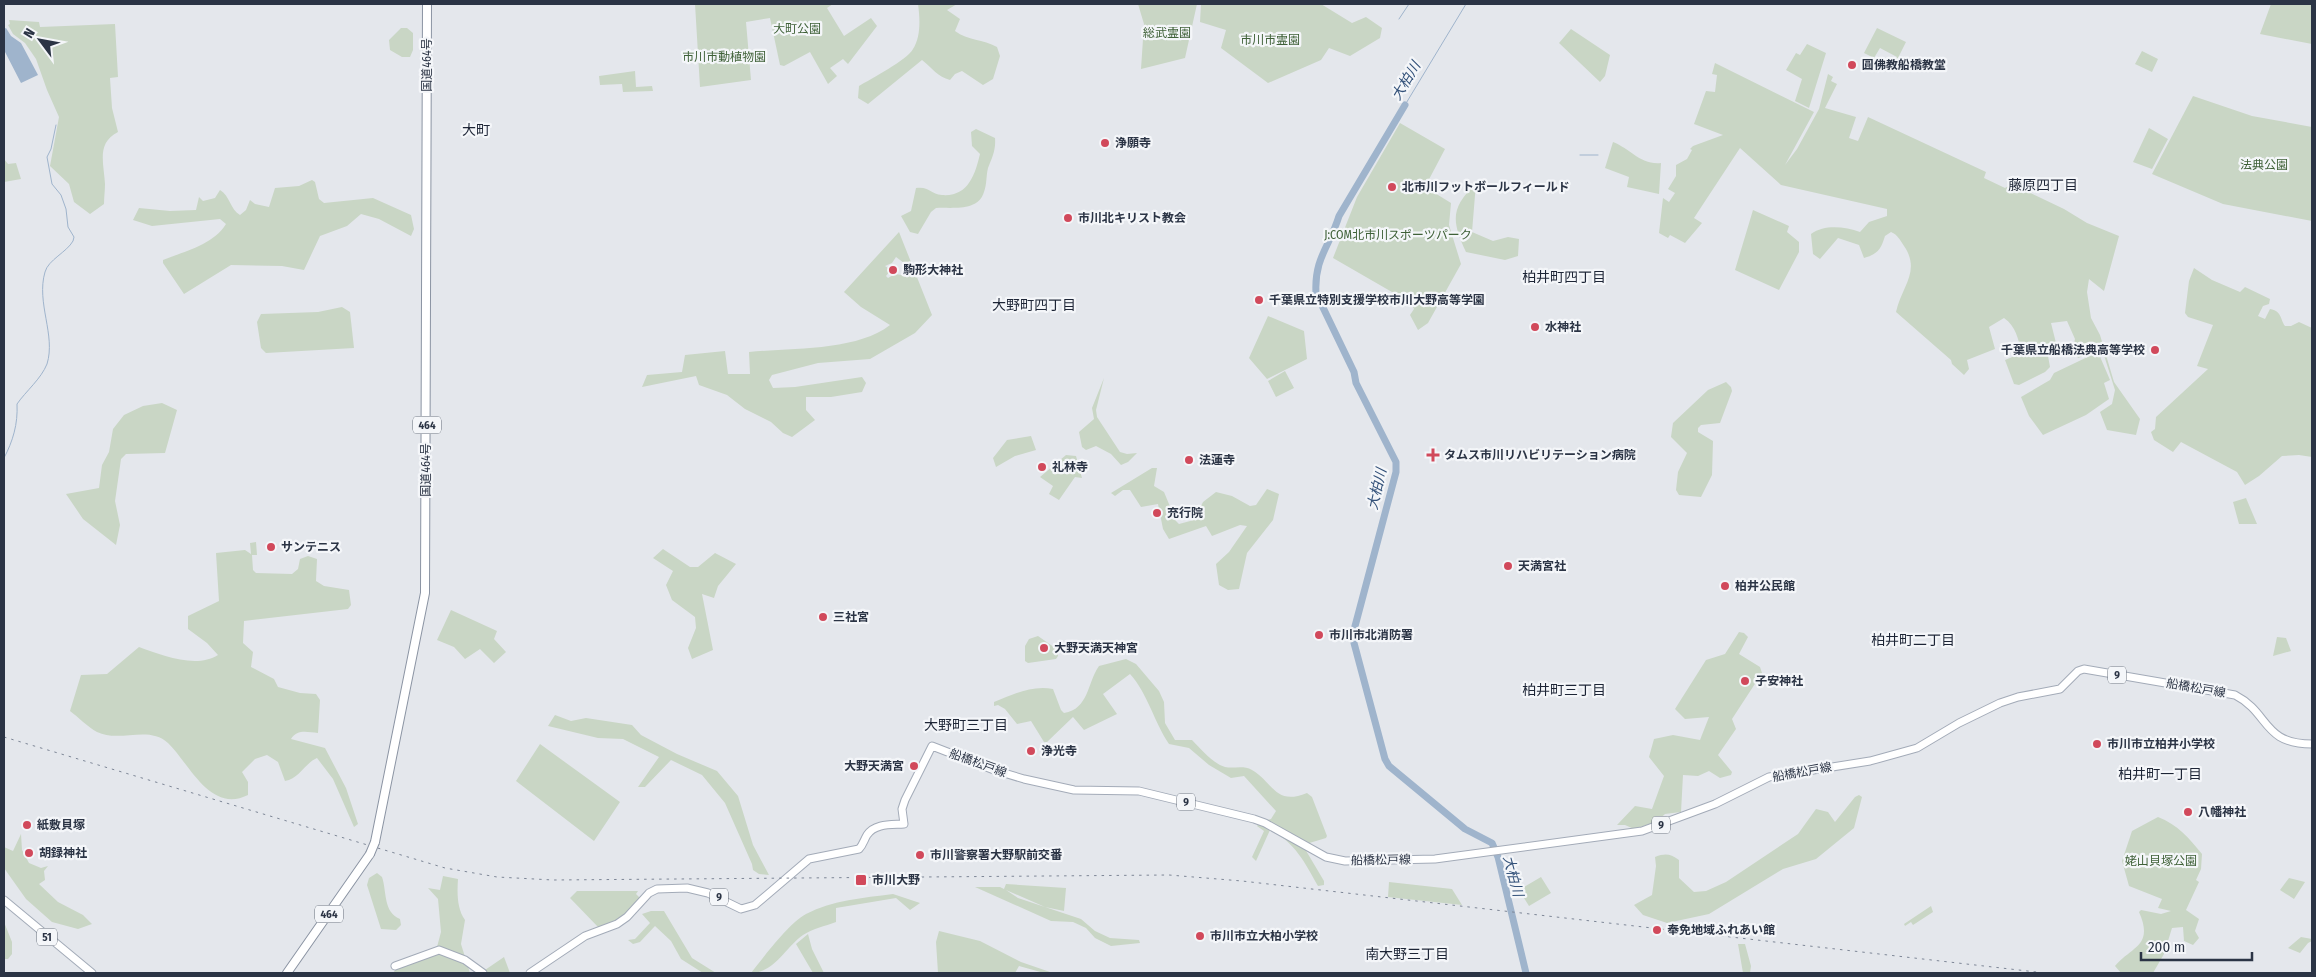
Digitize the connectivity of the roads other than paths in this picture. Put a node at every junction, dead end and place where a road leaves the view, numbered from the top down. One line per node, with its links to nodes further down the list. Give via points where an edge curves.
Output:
1 (427, 4): 6 (highway, 国道464号 / 464, bridge, via 426,585 375,842 370,854)
2 (2312, 744): 8 (main road, 船橋松戸線 / 9, via 2274,734 2252,706 2235,695 2084,669 2060,689 2000,703 1917,748 1870,761 1769,777 1715,804 1642,831 1435,859 1369,861 1326,858 1254,819 1139,790 1074,790 1024,779 932,746 905,800 904,824 875,829 859,849 809,859 756,905 746,909 697,889 657,889 627,918 585,936)
3 (4, 900): 5 (main road, 51)
4 (395, 966): 7 (main road, via 439,950 465,960)
5 (92, 973)
6 (287, 973)
7 (483, 973)
8 (530, 973)

